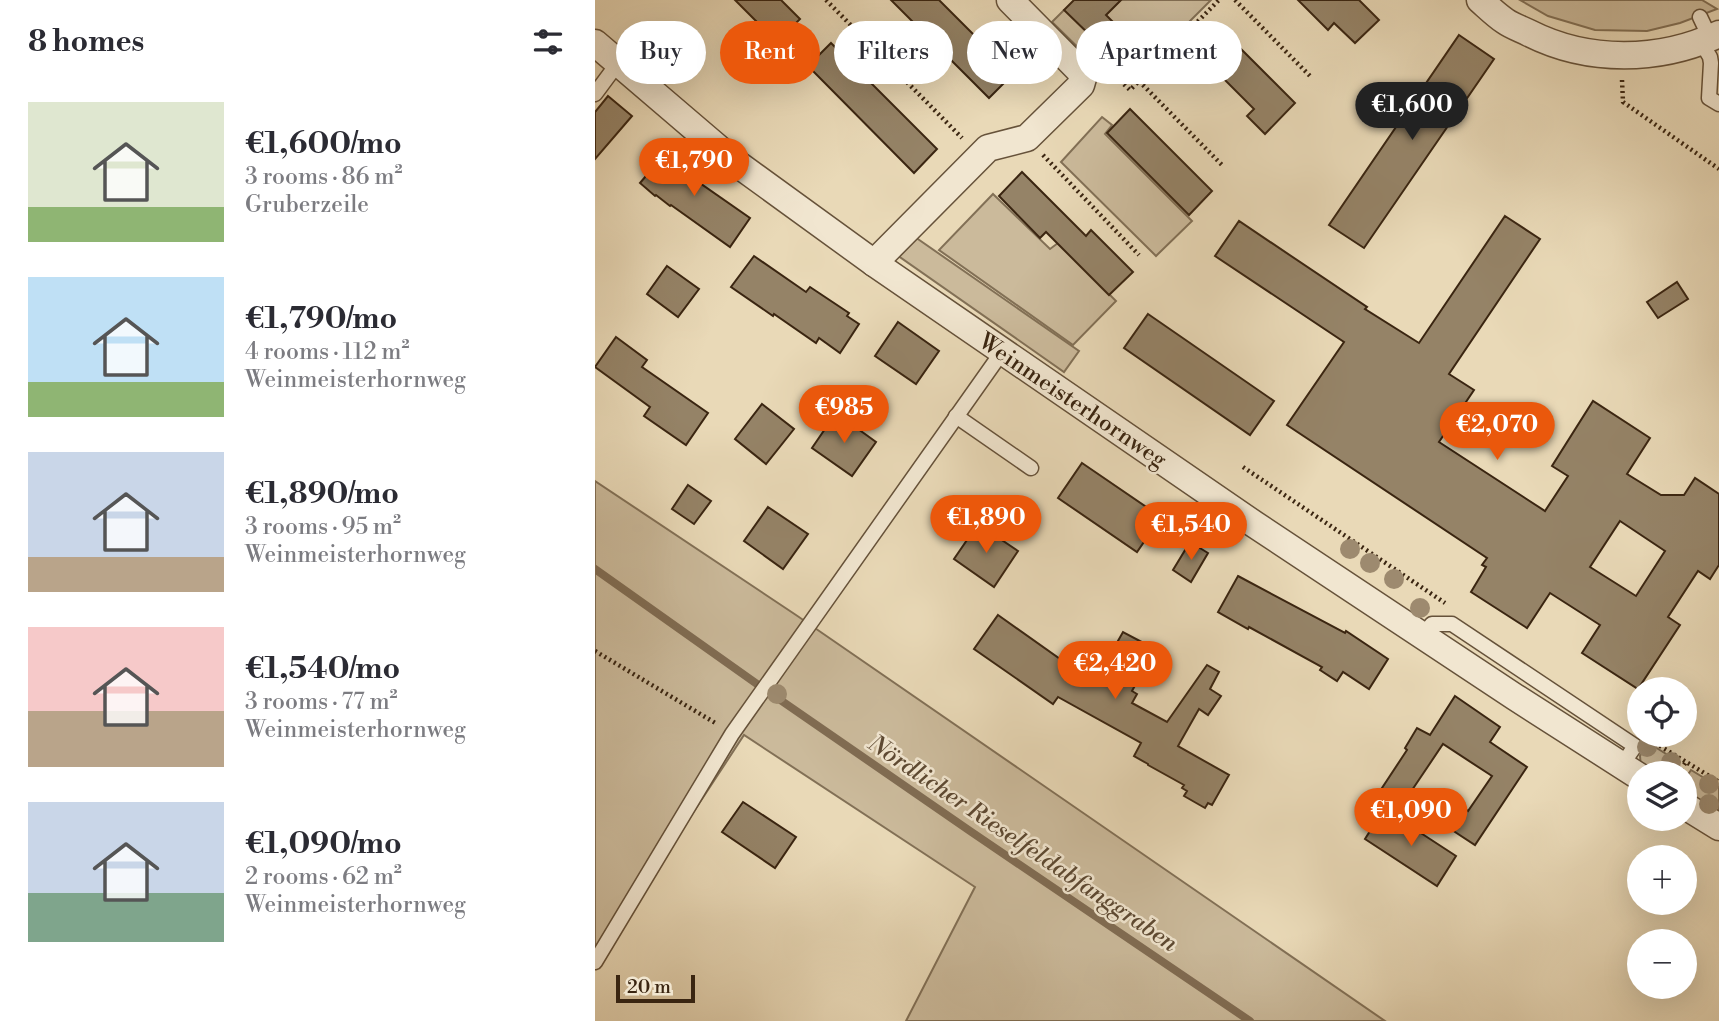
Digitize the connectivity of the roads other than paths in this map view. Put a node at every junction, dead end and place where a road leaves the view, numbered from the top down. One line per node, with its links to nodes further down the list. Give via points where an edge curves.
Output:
1 (1010, 0): 10 (street, via 1079,70 1081,85 1027,138 988,148)
2 (1480, 0): 3 (street, via 1536,37 1606,55 1680,48)
3 (1707, 33): 9 (lane, via 1709,98)
4 (595, 43): 5 (street, Weinmeisterhornweg)
5 (616, 61)
6 (616, 66): 8 (lane)
7 (643, 84): 10 (street, Weinmeisterhornweg, via 732,160)
8 (595, 94)
9 (1719, 104)
10 (874, 263): 11 (street, Weinmeisterhornweg)
11 (1002, 352): 12 (lane); 14 (street, Weinmeisterhornweg)
12 (956, 416): 13 (lane); 17 (lane, via 732,734)
13 (1031, 468)
14 (1627, 768)
15 (1697, 813): 16 (street)
16 (1719, 827)
17 (595, 962)

